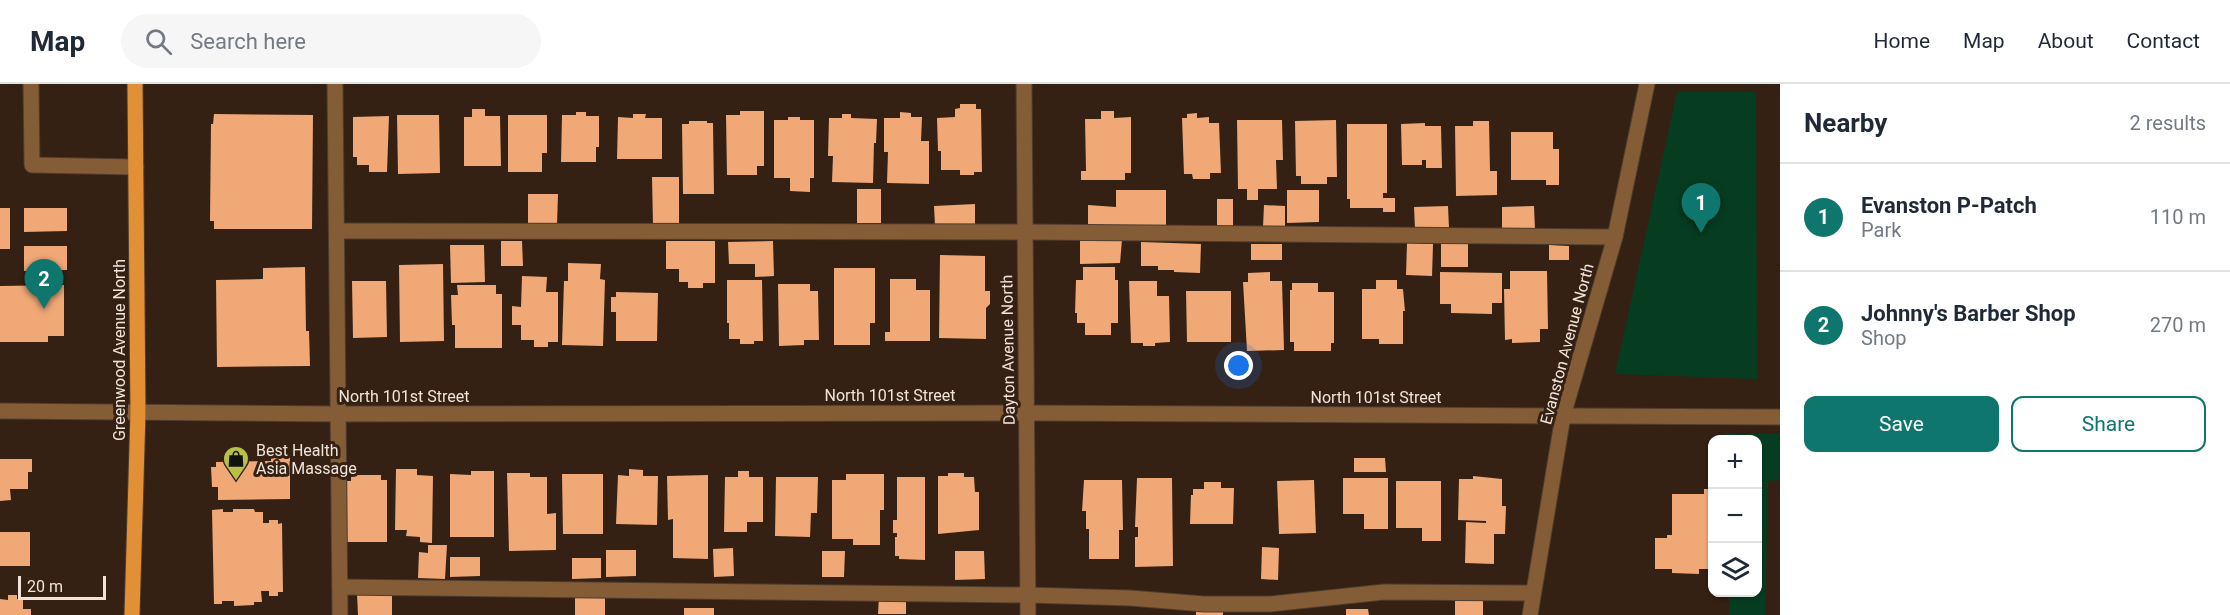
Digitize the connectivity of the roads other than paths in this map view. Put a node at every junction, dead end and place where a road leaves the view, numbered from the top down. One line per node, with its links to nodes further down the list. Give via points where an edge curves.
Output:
1 (31, 84): 6 (street, via 32,165)
2 (135, 84): 6 (main road, Greenwood Avenue North)
3 (336, 84): 7 (street)
4 (1024, 84): 8 (street, Dayton Avenue North)
5 (1647, 84): 9 (street, Evanston Avenue North)
6 (136, 167): 11 (main road, Greenwood Avenue North)
7 (337, 231): 8 (street); 13 (street)
8 (1025, 232): 9 (street); 12 (street, Dayton Avenue North)
9 (1615, 237): 14 (street, Evanston Avenue North)
10 (0, 411): 11 (street, North 101st Street)
11 (138, 412): 13 (street, North 101st Street); 19 (main road, Greenwood Avenue North)
12 (1026, 413): 13 (street, North 101st Street); 14 (street, North 101st Street); 18 (street, Dayton Avenue North)
13 (338, 414): 16 (street)
14 (1563, 416): 15 (street, North 101st Street); 17 (street, Evanston Avenue North)
15 (1780, 417)
16 (340, 587): 18 (street); 20 (street)
17 (1533, 593): 18 (street, via 1384,592 1270,604); 22 (street, Evanston Avenue North)
18 (1028, 595): 21 (street, Dayton Avenue North)
19 (132, 615)
20 (340, 615)
21 (1028, 615)
22 (1530, 615)

